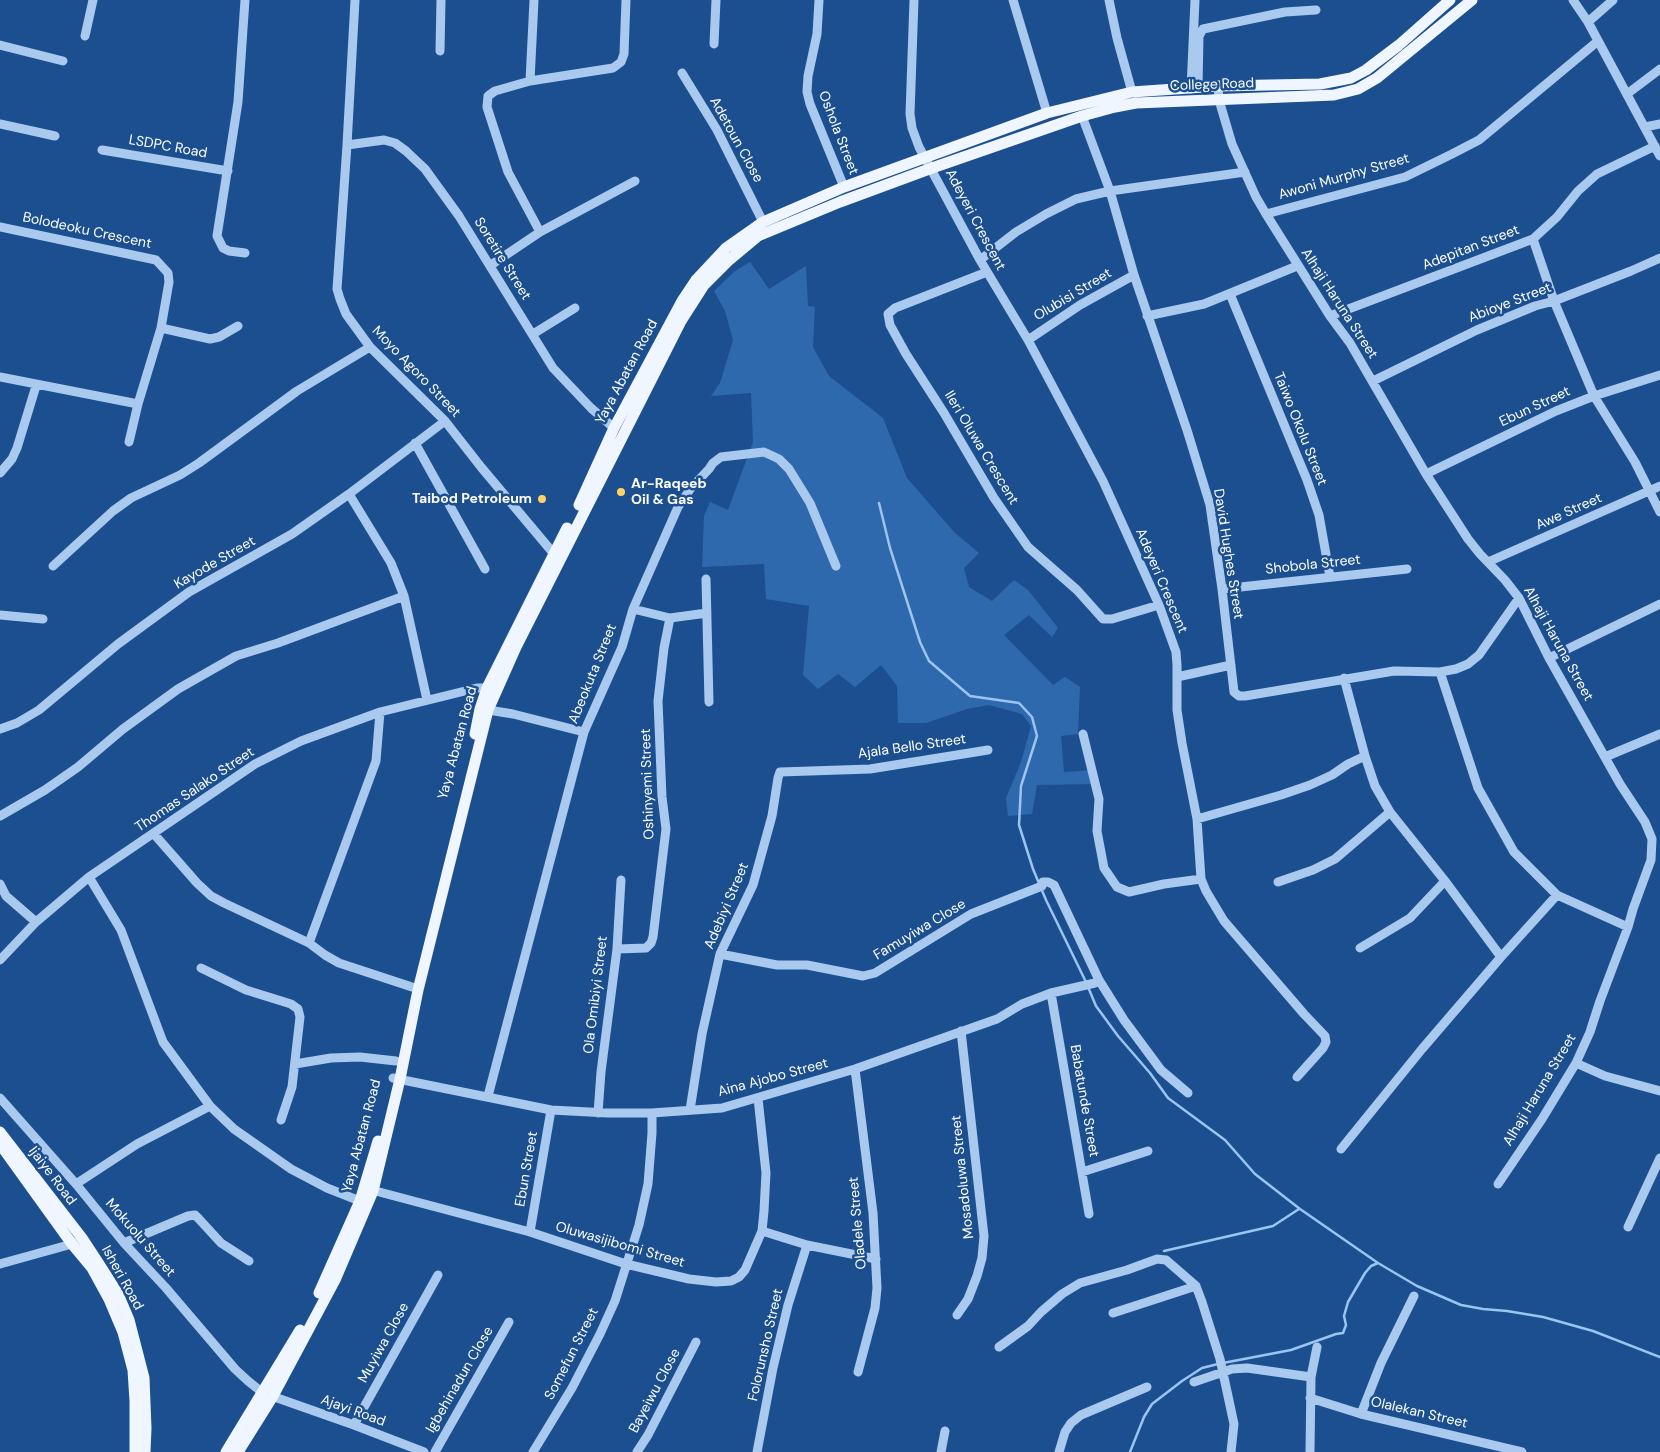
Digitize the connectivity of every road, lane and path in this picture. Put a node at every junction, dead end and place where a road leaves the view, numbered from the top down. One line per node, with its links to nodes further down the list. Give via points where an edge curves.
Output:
1 (93, 0): 19 (street)
2 (246, 0): 44 (street, via 238,102)
3 (355, 0): 39 (street, Moyo Agoro Street)
4 (442, 0): 23 (street)
5 (534, 0): 27 (street)
6 (626, 0): 27 (street, via 624,54 614,68)
7 (716, 0): 21 (street)
8 (819, 0): 47 (street, Oshola Street, via 807,92)
9 (914, 0): 43 (street, Adeyeri Crescent, via 910,114 919,147)
10 (1013, 0): 33 (street)
11 (1109, 0): 30 (street)
12 (1196, 0): 29 (street)
13 (1450, 0): 28 (main road, College Road, via 1399,46 1351,78 1320,84)
14 (1472, 0): 32 (main road, College Road, via 1377,78 1358,89 1334,95)
15 (1573, 0): 18 (street)
16 (1613, 0): 18 (street)
17 (1316, 10): 29 (street, via 1285,12 1206,28 1199,36)
18 (1588, 22): 20 (street)
19 (85, 36)
20 (1598, 41): 31 (street); 49 (street, Awoni Murphy Street, via 1478,140 1452,154 1405,176)
21 (714, 44)
22 (0, 46): 24 (street)
23 (440, 50)
24 (63, 61)
25 (1660, 69): 31 (street)
26 (682, 74): 50 (street, Adetoun Close, via 718,130)
27 (530, 81): 52 (street, via 495,91 488,96 487,106 508,172)
28 (1218, 86): 29 (main road, College Road); 32 (street, Alhaji Haruna Street)
29 (1194, 88): 30 (main road, College Road)
30 (1132, 92): 33 (main road, College Road)
31 (1627, 94): 37 (street)
32 (1219, 100): 34 (main road, College Road, via 1136,103); 45 (street, Alhaji Haruna Street, via 1232,144)
33 (1047, 113): 43 (main road, College Road)
34 (1082, 116): 43 (main road, College Road); 48 (street, David Hughes Street)
35 (0, 124): 38 (street)
36 (1660, 124): 37 (street)
37 (1645, 127): 40 (street)
38 (56, 136)
39 (347, 145): 57 (street, Soretire Street, via 384,140 406,151 425,169); 70 (street, Moyo Agoro Street, via 337,289 346,314)
40 (1655, 146): 42 (street); 53 (street, Adepitan Street, via 1597,174)
41 (102, 150): 44 (street, LSDPC Road)
42 (1660, 156)
43 (929, 163): 47 (main road, Yaya Abatan Road); 56 (street, Adeyeri Crescent); 110 (main road, Yaya Abatan Road, via 758,236 704,285 680,321 516,647)
44 (228, 171): 54 (street, via 217,236 223,248)
45 (1245, 172): 48 (street); 49 (street, Alhaji Haruna Street)
46 (635, 181): 52 (street)
47 (844, 187): 50 (main road, Yaya Abatan Road)
48 (1110, 192): 56 (street, via 1076,199 1046,214); 60 (street, David Hughes Street)
49 (1266, 214): 58 (street, Alhaji Haruna Street)
50 (763, 222): 78 (main road, Yaya Abatan Road, via 726,248 696,280 664,332)
51 (0, 226): 67 (street, Bolodeoku Crescent, via 156,260 168,273 169,282)
52 (540, 232): 57 (street)
53 (1534, 239): 62 (street); 65 (street, Adepitan Street)
54 (245, 254)
55 (1660, 258): 62 (street, Abioye Street)
56 (980, 260): 59 (street, Adeyeri Crescent)
57 (491, 265): 68 (street, Soretire Street)
58 (1297, 266): 61 (street); 65 (street, Alhaji Haruna Street)
59 (987, 272): 69 (street, Adeyeri Crescent); 99 (street, Ileri Oluwa Crescent, via 895,308 888,314 890,324 994,498 1028,547 1077,590 1103,619 1112,620)
60 (1134, 275): 64 (street, David Hughes Street); 69 (street, Olubisi Street, via 1080,305)
61 (1230, 294): 64 (street, via 1204,304); 93 (street, Taiwo Okolu Street, via 1319,515)
62 (1554, 301): 73 (street, Abioye Street, via 1477,330); 75 (street)
63 (575, 308): 68 (street)
64 (1147, 316): 95 (street, David Hughes Street, via 1210,505)
65 (1330, 316): 73 (street, Alhaji Haruna Street)
66 (238, 326): 67 (street, via 210,339)
67 (161, 328): 76 (street, Bolodeoku Crescent)
68 (533, 334): 78 (street, Soretire Street, via 553,368)
69 (1028, 340): 99 (street, Adeyeri Crescent, via 1103,481)
70 (370, 347): 77 (street, Moyo Agoro Street); 89 (street, via 297,391 199,463 131,498)
71 (1660, 375): 75 (street, Ebun Street)
72 (0, 377): 74 (street)
73 (1373, 381): 82 (street, Alhaji Haruna Street)
74 (36, 386): 76 (street); 81 (street, via 17,448)
75 (1594, 396): 82 (street, Ebun Street); 84 (street, via 1622,439)
76 (138, 404): 79 (street, Bolodeoku Crescent)
77 (445, 421): 80 (street, Kayode Street); 87 (street, Moyo Agoro Street)
78 (614, 428): 87 (main road, Yaya Abatan Road)
79 (129, 442)
80 (415, 443): 85 (street, Kayode Street); 91 (street)
81 (0, 473)
82 (1426, 474): 88 (street, Alhaji Haruna Street, via 1468,539)
83 (1660, 486): 84 (street, Awe Street)
84 (1649, 491): 86 (street); 88 (street, Awe Street)
85 (349, 494): 96 (street, via 391,563); 115 (street, Kayode Street, via 292,534 189,592 118,644 40,710)
86 (1660, 512)
87 (554, 554): 110 (main road, Yaya Abatan Road)
88 (1488, 562): 97 (street, Alhaji Haruna Street)
89 (53, 566)
90 (836, 566): 100 (street, Abeokuta Street, via 810,502 779,459 764,452 721,457 691,488 678,508)
91 (485, 569)
92 (1407, 569): 93 (street, Shobola Street)
93 (1330, 577): 95 (street, Shobola Street)
94 (706, 579): 101 (street)
95 (1222, 589): 106 (street, David Hughes Street)
96 (404, 596): 111 (street); 124 (street, via 236,656 178,689 78,767)
97 (1519, 598): 105 (street, Alhaji Haruna Street); 107 (street, David Hughes Street, via 1479,655 1468,664)
98 (1660, 604): 105 (street)
99 (1159, 606): 108 (street, Adeyeri Crescent, via 1176,652)
100 (633, 609): 103 (street); 116 (street, Abeokuta Street, via 622,647)
101 (707, 613): 103 (street); 112 (street)
102 (0, 614): 104 (street)
103 (670, 618): 138 (street, Oshinyemi Street, via 658,701 666,829 654,937 646,948)
104 (43, 619)
105 (1549, 658): 121 (street, Alhaji Haruna Street)
106 (1231, 665): 108 (street); 109 (street, David Hughes Street, via 1234,692 1238,696)
107 (1440, 672): 109 (street, David Hughes Street, via 1394,670); 133 (street, via 1478,788 1514,852)
108 (1177, 677): 125 (street, Adeyeri Crescent, via 1177,710)
109 (1344, 678): 120 (street)
110 (492, 688): 111 (street, Thomas Salako Street); 113 (main road, Yaya Abatan Road)
111 (427, 700): 114 (street, Thomas Salako Street)
112 (709, 702)
113 (484, 709): 116 (street); 144 (main road, Yaya Abatan Road); 152 (main road, Yaya Abatan Road)
114 (380, 712): 126 (street, Thomas Salako Street, via 301,741 255,764); 136 (street, via 376,760)
115 (0, 729)
116 (584, 732): 155 (street, Abeokuta Street)
117 (1083, 734): 128 (street, via 1099,799 1097,831 1104,868 1117,887 1129,892)
118 (1660, 734): 121 (street)
119 (988, 750): 122 (street, Ajala Bello Street, via 870,769)
120 (1365, 756): 123 (street, via 1375,786); 125 (street, via 1310,785)
121 (1606, 757): 135 (street, Alhaji Haruna Street, via 1652,839 1651,860)
122 (780, 772): 139 (street, Adebiyi Street, via 753,885)
123 (1390, 812): 130 (street); 131 (street, via 1335,859)
124 (0, 816)
125 (1197, 820): 128 (street, Adeyeri Crescent)
126 (154, 834): 127 (street, Thomas Salako Street); 136 (street, via 211,896)
127 (89, 877): 134 (street, Thomas Salako Street); 158 (street, via 121,930 163,1042)
128 (1201, 879): 151 (street, Adeyeri Crescent, via 1224,922 1325,1036 1323,1048)
129 (621, 880): 138 (street, Ola Omibiyi Street)
130 (1445, 881): 137 (street, via 1410,918); 140 (street)
131 (1278, 882)
132 (0, 884): 134 (street, via 6,896)
133 (1557, 895): 135 (street); 140 (street)
134 (36, 922): 141 (street, Thomas Salako Street)
135 (1628, 927): 148 (street, Alhaji Haruna Street)
136 (309, 943): 144 (street, via 339,963)
137 (1360, 948)
138 (617, 949): 161 (street, Ola Omibiyi Street)
139 (720, 954): 143 (street, Famuyiwa Close, via 777,965 808,964 863,976 874,973 972,914 1048,882 1054,885 1068,913); 160 (street, Adebiyi Street, via 702,1034)
140 (1501, 957): 166 (street)
141 (0, 960)
142 (201, 968): 149 (street, via 246,990 298,1009)
143 (1097, 981): 145 (street, Aina Ajobo Street); 154 (street, via 1161,1070)
144 (412, 987): 147 (main road, Yaya Abatan Road)
145 (1051, 993): 146 (street, Aina Ajobo Street, via 1022,1004 997,1019); 169 (street, Babatunde Street)
146 (961, 1031): 150 (street, Aina Ajobo Street); 189 (street, Mosadoluwa Street, via 984,1236 977,1276)
147 (396, 1060): 149 (street, via 331,1058); 152 (main road, Yaya Abatan Road)
148 (1576, 1063): 153 (street, via 1605,1076); 171 (street, Alhaji Haruna Street)
149 (295, 1064): 163 (street)
150 (855, 1070): 157 (street, Aina Ajobo Street); 181 (street, Oladele Street)
151 (1297, 1077)
152 (396, 1079): 155 (street, Aina Ajobo Street); 172 (main road, Yaya Abatan Road)
153 (1660, 1091)
154 (1188, 1093)
155 (488, 1096): 159 (street, Aina Ajobo Street)
156 (0, 1098): 170 (street, Mokuolu Street)
157 (758, 1098): 160 (street, Aina Ajobo Street, via 722,1108); 176 (street, Oluwasijibomi Street, via 766,1173)
158 (210, 1106): 170 (street, via 137,1144); 173 (street, via 234,1129 291,1169)
159 (551, 1110): 161 (street, Aina Ajobo Street); 177 (street, Ebun Street)
160 (690, 1110): 162 (street, Aina Ajobo Street)
161 (598, 1113): 162 (street, Aina Ajobo Street)
162 (652, 1113): 184 (street, Somefun Street, via 648,1184)
163 (281, 1120)
164 (0, 1132): 178 (main road, Ijaiye Road)
165 (0, 1144): 178 (main road, Ijaiye Road)
166 (1341, 1149)
167 (1148, 1151): 169 (street)
168 (1660, 1158): 175 (street)
169 (1082, 1172): 174 (street, Babatunde Street)
170 (76, 1184): 179 (street, Mokuolu Street)
171 (1498, 1184)
172 (369, 1190): 173 (main road, Yaya Abatan Road); 177 (street, Oluwasijibomi Street)
173 (364, 1203): 199 (main road, Yaya Abatan Road)
174 (1089, 1214)
175 (1628, 1227)
176 (762, 1231): 180 (street); 184 (street, Oluwasijibomi Street, via 745,1270 731,1281 689,1279)
177 (530, 1232): 184 (street, Oluwasijibomi Street)
178 (77, 1241): 183 (street); 205 (main road, Isheri Road, via 123,1332 133,1370); 206 (main road, Isheri Road, via 118,1294 129,1320 144,1378)
179 (124, 1243): 182 (street, via 194,1215 222,1243); 199 (street, Mokuolu Street, via 235,1369)
180 (807, 1245): 181 (street); 212 (street, Folorunsho Street, via 788,1304)
181 (876, 1259): 195 (street, Oladele Street, via 874,1308)
182 (249, 1262)
183 (0, 1264)
184 (626, 1264): 210 (street, Somefun Street, via 615,1301 600,1334)
185 (438, 1275): 202 (street, Muyiwa Close)
186 (1196, 1286): 188 (street); 192 (street, via 1166,1260 1157,1259 1080,1283 1062,1294 1028,1326); 194 (street)
187 (1414, 1296): 201 (street)
188 (1114, 1313)
189 (957, 1316)
190 (509, 1322): 209 (street, Igbehinadun Close)
191 (696, 1342): 211 (street, Bayeiwu Close)
192 (999, 1347)
193 (1317, 1348): 196 (street)
194 (1221, 1365): 196 (street); 197 (street); 215 (street, via 1234,1424)
195 (858, 1372)
196 (1311, 1377): 200 (street)
197 (1194, 1382)
198 (1147, 1387): 214 (street, via 1082,1415 1071,1423)
199 (268, 1395): 202 (street, Ajayi Road); 207 (main road, Yaya Abatan Road); 208 (main road, Yaya Abatan Road)
200 (1310, 1398): 201 (street, Olalekan Street); 216 (street)
201 (1361, 1414): 217 (street, Olalekan Street)
202 (354, 1425): 204 (street, Ajayi Road)
203 (945, 1431): 213 (street)
204 (419, 1451)
205 (135, 1452)
206 (145, 1452)
207 (226, 1452)
208 (238, 1452)
209 (435, 1452)
210 (534, 1452)
211 (637, 1452)
212 (757, 1452)
213 (941, 1452)
214 (1059, 1452)
215 (1231, 1452)
216 (1310, 1452)
217 (1522, 1452)

